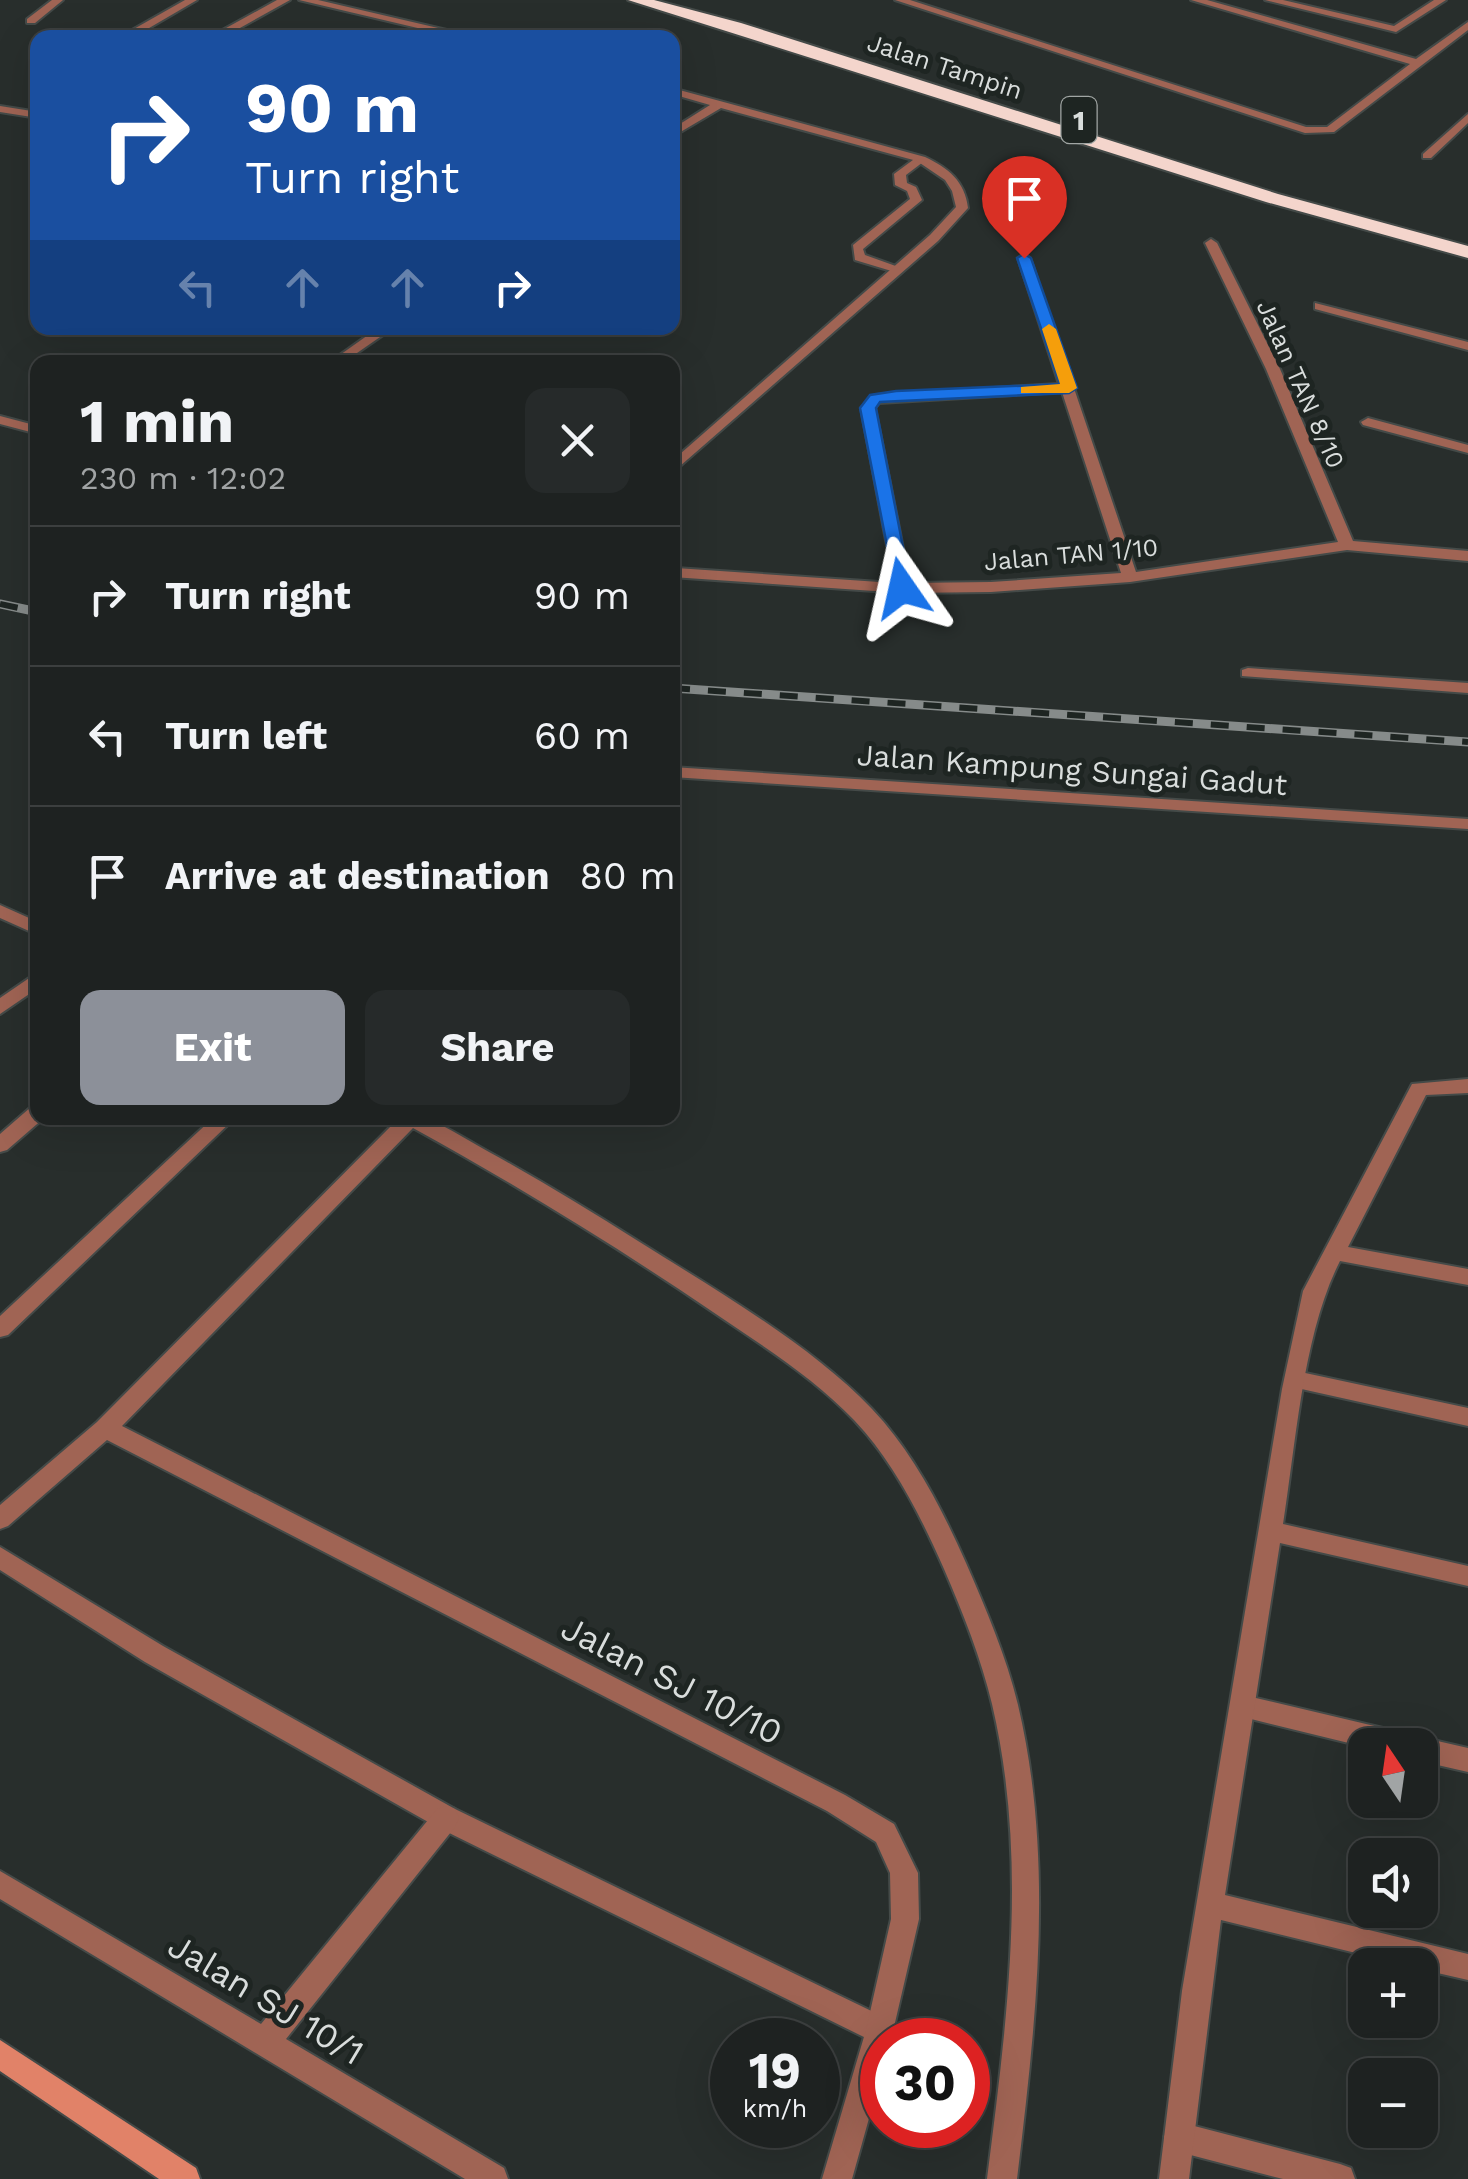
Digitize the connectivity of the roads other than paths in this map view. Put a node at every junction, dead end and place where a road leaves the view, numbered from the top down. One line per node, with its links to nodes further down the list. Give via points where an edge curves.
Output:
1 (58, 0): 11 (street)
2 (192, 0): 13 (street)
3 (284, 0): 14 (street)
4 (304, 0): 15 (street)
5 (636, 0): 27 (highway, Jalan Tampin / 1, via 1272,198)
6 (692, 0): 25 (highway, Jalan Tampin / 1, via 1287,186)
7 (900, 0): 16 (street, via 1304,130 1330,130)
8 (1196, 0): 16 (street)
9 (1270, 0): 10 (street, via 1396,29)
10 (1441, 0)
11 (31, 21)
12 (1468, 24): 16 (street)
13 (138, 30)
14 (228, 30)
15 (440, 30)
16 (1417, 63)
17 (680, 93): 18 (street)
18 (719, 104): 22 (street); 24 (street)
19 (0, 109): 20 (street)
20 (30, 115)
21 (1468, 117): 23 (street)
22 (680, 129)
23 (1427, 156)
24 (920, 159): 29 (street, via 950,178 962,194 962,208); 29 (street, via 900,174 916,200 858,248 859,257)
25 (1468, 234)
26 (1211, 243): 40 (street, Jalan TAN 8/10)
27 (1468, 252)
28 (1024, 258): 34 (street)
29 (898, 269): 39 (street)
30 (1320, 306): 32 (street)
31 (376, 335): 33 (street)
32 (1468, 346)
33 (346, 355)
34 (1069, 388): 43 (street); 44 (street, via 875,398 868,408)
35 (0, 420): 37 (street)
36 (1368, 422): 38 (street)
37 (30, 428)
38 (1468, 449)
39 (680, 462)
40 (1347, 545): 41 (street, Jalan TAN 1/10); 43 (street, Jalan TAN 1/10)
41 (1468, 556)
42 (680, 573): 44 (street, Jalan TAN 1/10)
43 (1130, 577): 44 (street, Jalan TAN 1/10)
44 (902, 588)
45 (1248, 674): 46 (street)
46 (1468, 688)
47 (680, 773): 48 (street, Jalan Kampung Sungai Gadut)
48 (1468, 824)
49 (0, 911): 50 (street)
50 (30, 925)
51 (30, 984): 52 (street)
52 (0, 1008)
53 (1468, 1086): 59 (street, via 1420,1089)
54 (30, 1119): 58 (street)
55 (218, 1125): 61 (street)
56 (404, 1125): 64 (street)
57 (424, 1125): 86 (street, via 517,1176 801,1361 879,1432 932,1518 997,1666 1021,1771 1028,1882 1024,2000)
58 (0, 1145)
59 (1335, 1252): 60 (street); 62 (street, via 1314,1291)
60 (1468, 1277)
61 (0, 1329)
62 (1296, 1380): 63 (street); 66 (street)
63 (1468, 1417)
64 (104, 1428): 65 (street); 77 (street, Jalan SJ 10/10, via 885,1833 904,1873 905,1919)
65 (0, 1519)
66 (1272, 1531): 68 (street); 69 (street)
67 (0, 1558): 73 (street, via 154,1654)
68 (1468, 1576)
69 (1243, 1706): 70 (street); 75 (street)
70 (1348, 1731)
71 (1438, 1753): 72 (street)
72 (1468, 1760)
73 (446, 1818): 78 (street); 79 (street)
74 (0, 1884): 79 (street, Jalan SJ 10/1)
75 (1210, 1904): 76 (street); 82 (street)
76 (1468, 1967)
77 (883, 2018)
78 (860, 2020)
79 (264, 2042): 84 (street, Jalan SJ 10/1)
80 (0, 2054): 83 (street)
81 (860, 2098): 85 (street, Jalan SJ 10/10)
82 (1179, 2137): 87 (street); 88 (street)
83 (185, 2179)
84 (493, 2179)
85 (836, 2179)
86 (1002, 2179)
87 (1174, 2179)
88 (1340, 2179)

